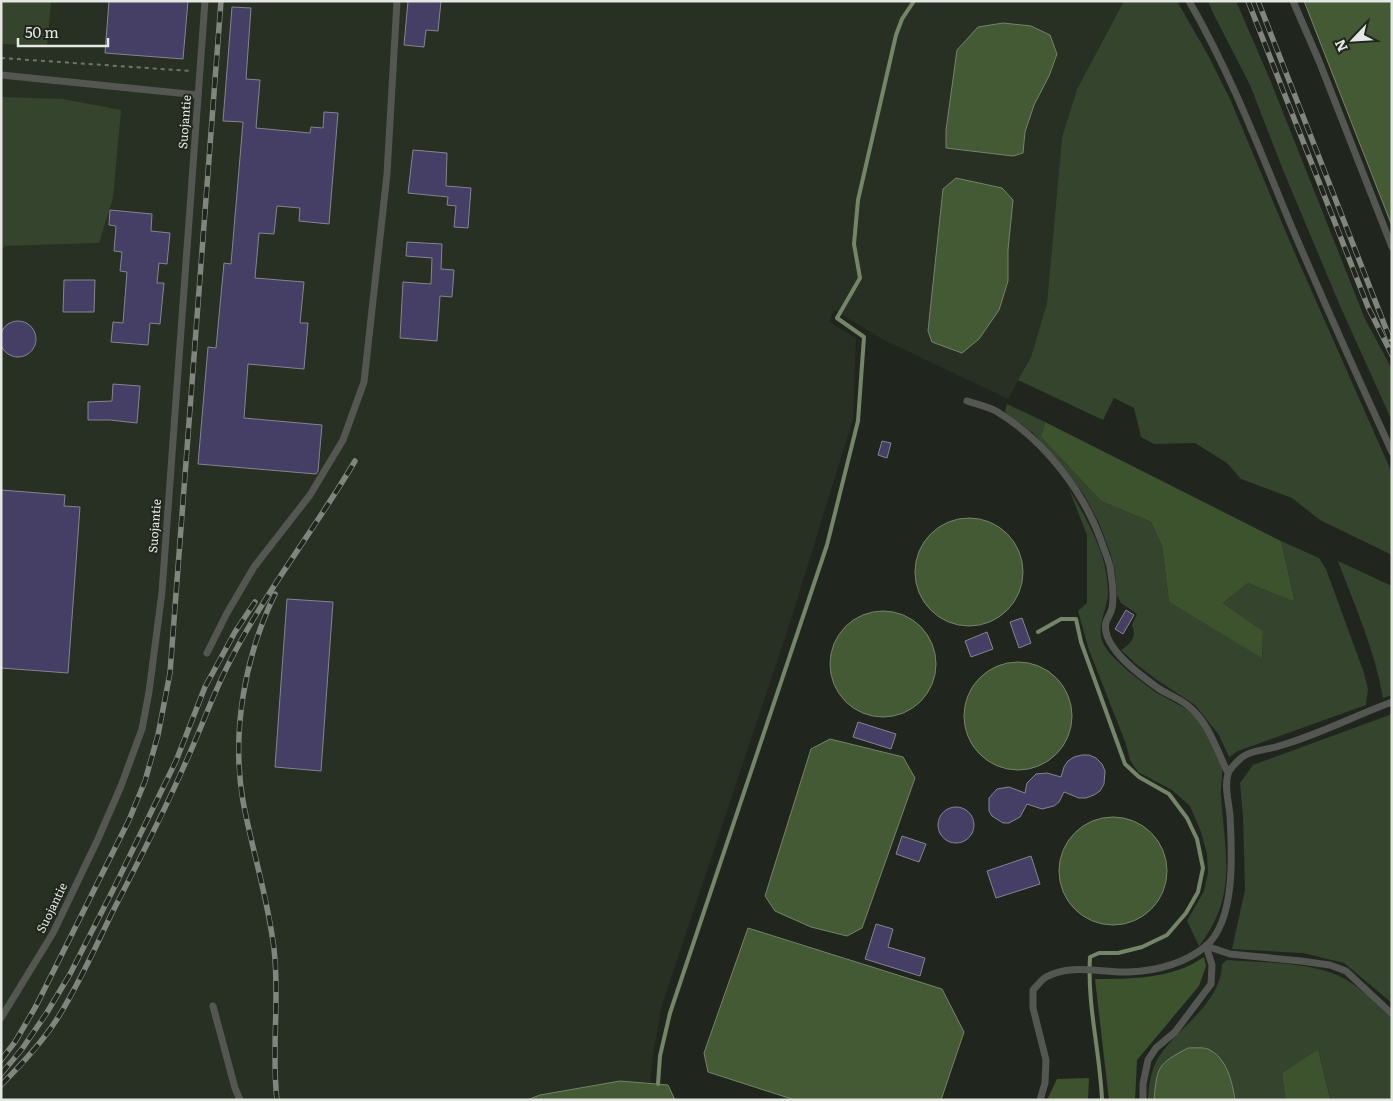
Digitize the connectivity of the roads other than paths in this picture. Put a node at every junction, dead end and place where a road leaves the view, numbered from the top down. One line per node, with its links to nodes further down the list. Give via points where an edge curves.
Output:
1 (205, 1): 6 (lane, Suojantie)
2 (397, 1): 10 (lane, via 387,174 364,382 343,440 310,495 254,567)
3 (1189, 1): 9 (lane, via 1237,96 1330,318)
4 (1293, 1): 7 (lane, via 1320,61)
5 (1, 75): 6 (lane)
6 (198, 95): 16 (lane, Suojantie, via 162,592 142,729 122,786 53,933)
7 (1392, 247)
8 (967, 402): 12 (lane, via 994,410 1017,425 1064,474 1099,533 1111,571 1112,611 1105,633 1113,648 1158,688 1187,705 1198,716 1209,731)
9 (1392, 452)
10 (207, 652)
11 (1392, 702): 12 (lane, via 1306,737 1241,758)
12 (1228, 772): 13 (lane, via 1232,875 1225,911)
13 (1206, 946): 15 (lane, via 1230,954 1330,965 1346,971); 18 (lane, via 1175,965 1128,972 1082,969 1044,977 1033,990 1033,1008 1046,1060); 19 (lane, via 1212,965 1211,984 1175,1032 1156,1048 1148,1060)
14 (214, 1006): 17 (lane)
15 (1392, 1014)
16 (1, 1018)
17 (240, 1100)
18 (1040, 1100)
19 (1143, 1100)

